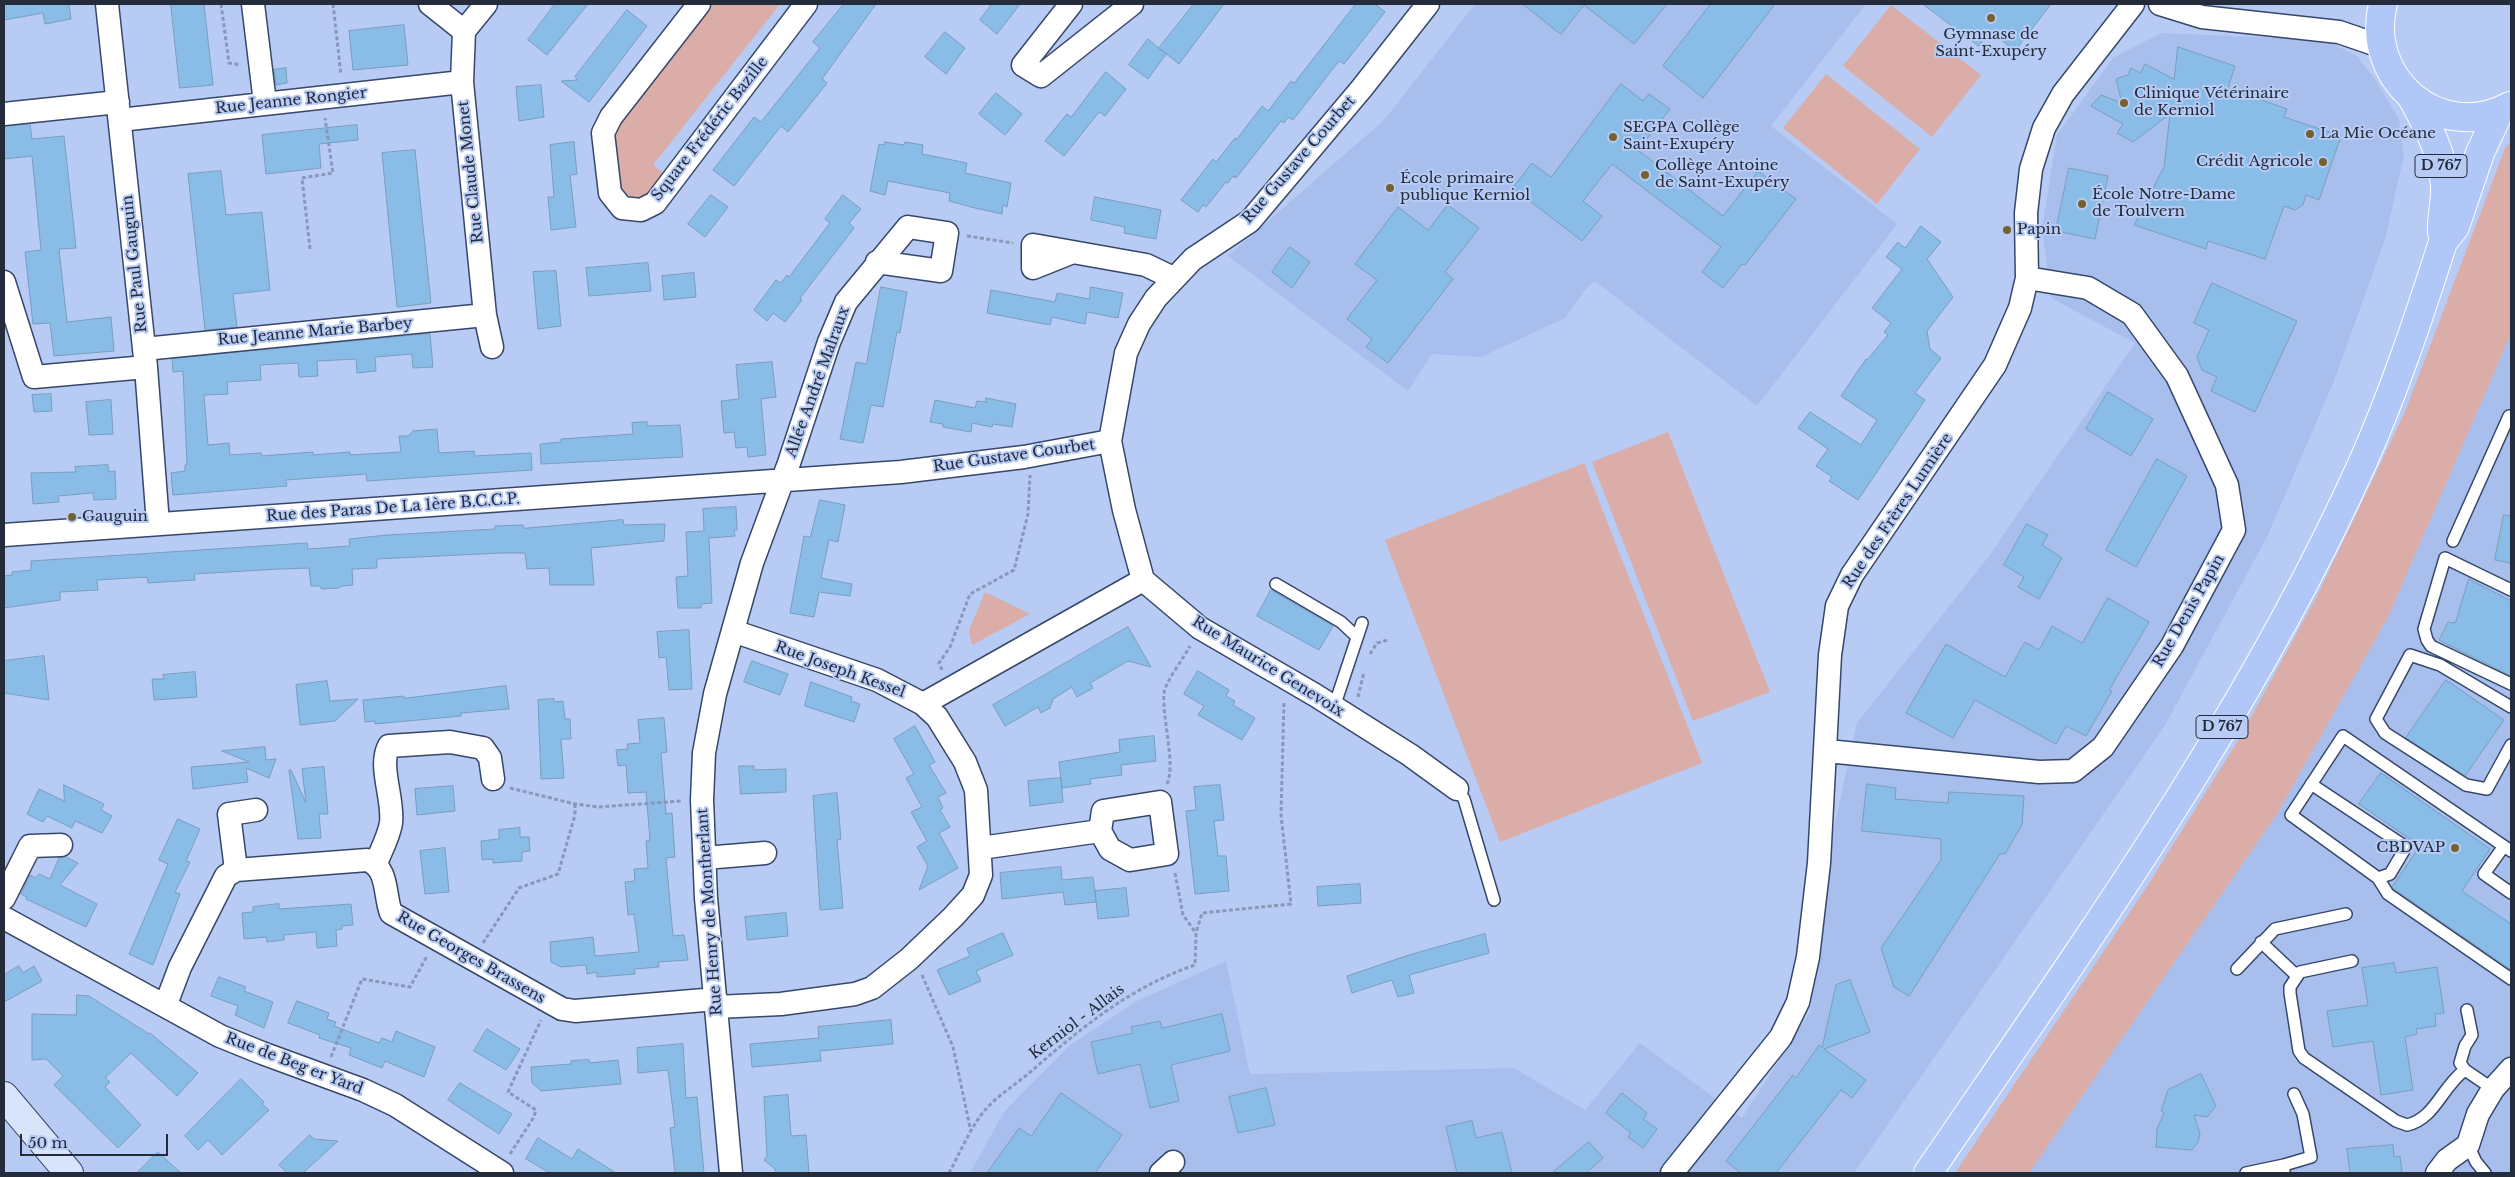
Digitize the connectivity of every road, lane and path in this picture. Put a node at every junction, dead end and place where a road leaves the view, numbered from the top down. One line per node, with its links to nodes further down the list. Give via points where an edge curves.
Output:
1 (107, 4): 23 (street, Rue Paul Gauguin)
2 (221, 4): 17 (path, via 229,63)
3 (253, 4): 17 (street)
4 (332, 4): 20 (path)
5 (430, 4): 15 (street)
6 (486, 4): 15 (street)
7 (699, 4): 8 (street, Square Frédéric Bazille, via 604,133 610,193 622,208 641,210 654,203)
8 (806, 4)
9 (1071, 4): 10 (street, via 1023,65 1041,76)
10 (1132, 4)
11 (2133, 4): 31 (street, Rue des Frères Lumière, via 2063,94 2044,128 2031,169 2025,231)
12 (2160, 4): 16 (street, via 2202,17 2339,32)
13 (2383, 4): 16 (main road, via 2379,19)
14 (1420, 6): 30 (street, Rue Gustave Courbet, via 1362,88 1250,221 1193,259)
15 (464, 31): 18 (street, Rue Claude Monet)
16 (2380, 46): 19 (main road, via 2391,74)
17 (261, 68): 21 (street)
18 (462, 82): 20 (street, Rue Jeanne Rongier); 33 (street, Rue Claude Monet)
19 (2411, 96): 22 (main road, via 2431,109 2453,116 2477,117); 26 (main road, D 767, via 2439,153 2445,186)
20 (333, 97): 21 (street, Rue Jeanne Rongier); 28 (path, via 333,174 302,178)
21 (265, 103): 23 (street, Rue Jeanne Rongier)
22 (2505, 109): 26 (main road, D 767, via 2480,153 2455,227)
23 (119, 111): 24 (street, Rue Jeanne Rongier); 35 (street, Rue Paul Gauguin)
24 (4, 114)
25 (947, 233): 27 (path); 29 (street, Allée André Malraux, via 908,228); 29 (street, via 941,271)
26 (2443, 242): 110 (main road, D 767, via 2392,392 2291,609 2172,811)
27 (1033, 246): 30 (street, via 1146,265)
28 (310, 249)
29 (877, 262): 39 (street, Allée André Malraux, via 846,302 829,342)
30 (1173, 278): 37 (street, Rue Gustave Courbet, via 1139,324 1126,353)
31 (2027, 278): 60 (street, Rue des Frères Lumière, via 2020,308 1995,365 1852,575 1837,606 1830,655); 60 (street, Rue Denis Papin, via 2088,288 2132,314 2177,376 2227,485 2234,530 2172,646 2103,747 2073,771 2039,772)
32 (4, 282): 35 (street, Rue Jeanne Marie Barbey, via 34,377)
33 (486, 315): 34 (street, Rue Claude Monet); 35 (street, Rue Jeanne Marie Barbey)
34 (492, 347)
35 (145, 358): 40 (street, Rue Paul Gauguin)
36 (2511, 417): 42 (lane, via 2508,416)
37 (1110, 441): 38 (street, Rue Gustave Courbet); 43 (street)
38 (1042, 454): 39 (street, Rue Gustave Courbet, via 901,472); 55 (path, via 1030,474 1028,514 1014,570 970,594 950,647 939,663)
39 (782, 482): 40 (street, Rue des Paras De La 1ère B.C.C.P.); 48 (street, Rue Henry de Montherlant, via 752,563)
40 (158, 524): 41 (street, Rue des Paras De La 1ère B.C.C.P.)
41 (4, 536)
42 (2452, 541)
43 (1143, 580): 47 (street, Rue Maurice Genevoix); 55 (street)
44 (1276, 584): 49 (lane, via 1341,622)
45 (2511, 590): 54 (lane, via 2445,558 2424,630 2431,646)
46 (1362, 623): 49 (lane)
47 (1200, 628): 53 (street, Rue Maurice Genevoix); 65 (path, via 1164,691 1171,775)
48 (733, 631): 56 (street, Rue Joseph Kessel, via 877,680); 64 (street, Rue Henry de Montherlant, via 715,694 704,753)
49 (1356, 637): 58 (lane)
50 (1388, 640): 51 (path, via 1377,644)
51 (1368, 659)
52 (1366, 664): 58 (path)
53 (1286, 678): 58 (street, Rue Maurice Genevoix); 83 (path, Kerniol - Allais, via 1281,815 1290,904 1202,913)
54 (2511, 684)
55 (952, 689): 56 (street)
56 (923, 704): 70 (street, Rue Joseph Kessel, via 937,717 965,762 976,790)
57 (2511, 707): 59 (lane, via 2440,665 2410,655 2376,719 2385,733 2466,785 2487,789)
58 (1343, 713): 63 (street, Rue Maurice Genevoix)
59 (2511, 745)
60 (1827, 751): 109 (street, Rue des Frères Lumière, via 1819,863 1808,958 1798,1002 1781,1037)
61 (493, 779): 66 (path, via 518,791); 75 (street, via 490,758 483,748 450,742 389,746 384,756 391,823)
62 (2311, 784): 71 (lane, via 2343,736); 77 (lane, via 2291,815); 77 (lane, via 2406,847 2390,874)
63 (1457, 789): 80 (lane, via 1464,799)
64 (702, 800): 66 (path, via 600,807); 74 (street, Rue Henry de Montherlant)
65 (1156, 803): 68 (street, via 1103,811); 73 (street, via 1160,802)
66 (574, 804): 86 (path, via 575,815 558,874 519,888)
67 (256, 810): 76 (street, via 229,814)
68 (1100, 831): 70 (street); 73 (street, via 1110,849 1130,860)
69 (61, 845): 79 (street, via 30,846)
70 (981, 848): 87 (street, Rue Joseph Kessel, via 981,875 973,895)
71 (2507, 848): 78 (lane, via 2484,874)
72 (765, 853): 74 (street)
73 (1167, 854): 83 (path, via 1173,863 1182,915)
74 (705, 858): 93 (street, Rue Henry de Montherlant)
75 (376, 864): 76 (street, via 367,860); 84 (street, Rue Georges Brassens, via 382,874 391,913)
76 (236, 870): 94 (street, via 219,886)
77 (2378, 878): 91 (lane, via 2388,894)
78 (2511, 893)
79 (4, 898)
80 (1494, 900)
81 (2346, 914): 85 (lane, via 2275,928)
82 (4, 918): 94 (street, Rue de Beg er Yard)
83 (1196, 933): 102 (path, Kerniol - Allais, via 1195,965 1132,992 1093,1020 985,1110)
84 (436, 938): 86 (street, Rue Georges Brassens); 98 (path, via 410,987 362,979 328,1063)
85 (2260, 942): 89 (lane); 90 (lane)
86 (473, 959): 92 (street, Rue Georges Brassens)
87 (909, 959): 93 (street, Rue Joseph Kessel, via 872,988 855,994 781,1004); 102 (path, via 921,973 953,1047)
88 (2352, 961): 90 (lane, via 2310,969)
89 (2237, 969)
90 (2297, 976): 97 (lane, via 2290,992 2296,1038 2304,1058 2396,1121 2407,1125 2425,1118 2454,1078)
91 (2511, 979)
92 (548, 1003): 93 (street, Rue Georges Brassens, via 575,1011); 105 (path, via 508,1092 536,1110)
93 (716, 1003): 107 (street, Rue Henry de Montherlant)
94 (166, 1004): 98 (street, Rue de Beg er Yard, via 220,1036)
95 (2467, 1010): 97 (lane, via 2472,1035 2460,1062)
96 (2511, 1069): 99 (street)
97 (2465, 1070): 99 (lane)
98 (320, 1075): 105 (street, Rue de Beg er Yard, via 395,1105)
99 (2493, 1089): 103 (street, via 2478,1114)
100 (2294, 1094): 104 (lane, via 2303,1114 2311,1157)
101 (4, 1096): 106 (street)
102 (971, 1132): 108 (path, Kerniol - Allais)
103 (2468, 1145): 112 (street, via 2447,1160); 113 (lane)
104 (2284, 1169): 111 (lane)
105 (500, 1172)
106 (69, 1173)
107 (731, 1173)
108 (949, 1173)
109 (1672, 1173)
110 (1928, 1173)
111 (2246, 1173)
112 (2437, 1173)
113 (2486, 1173)

